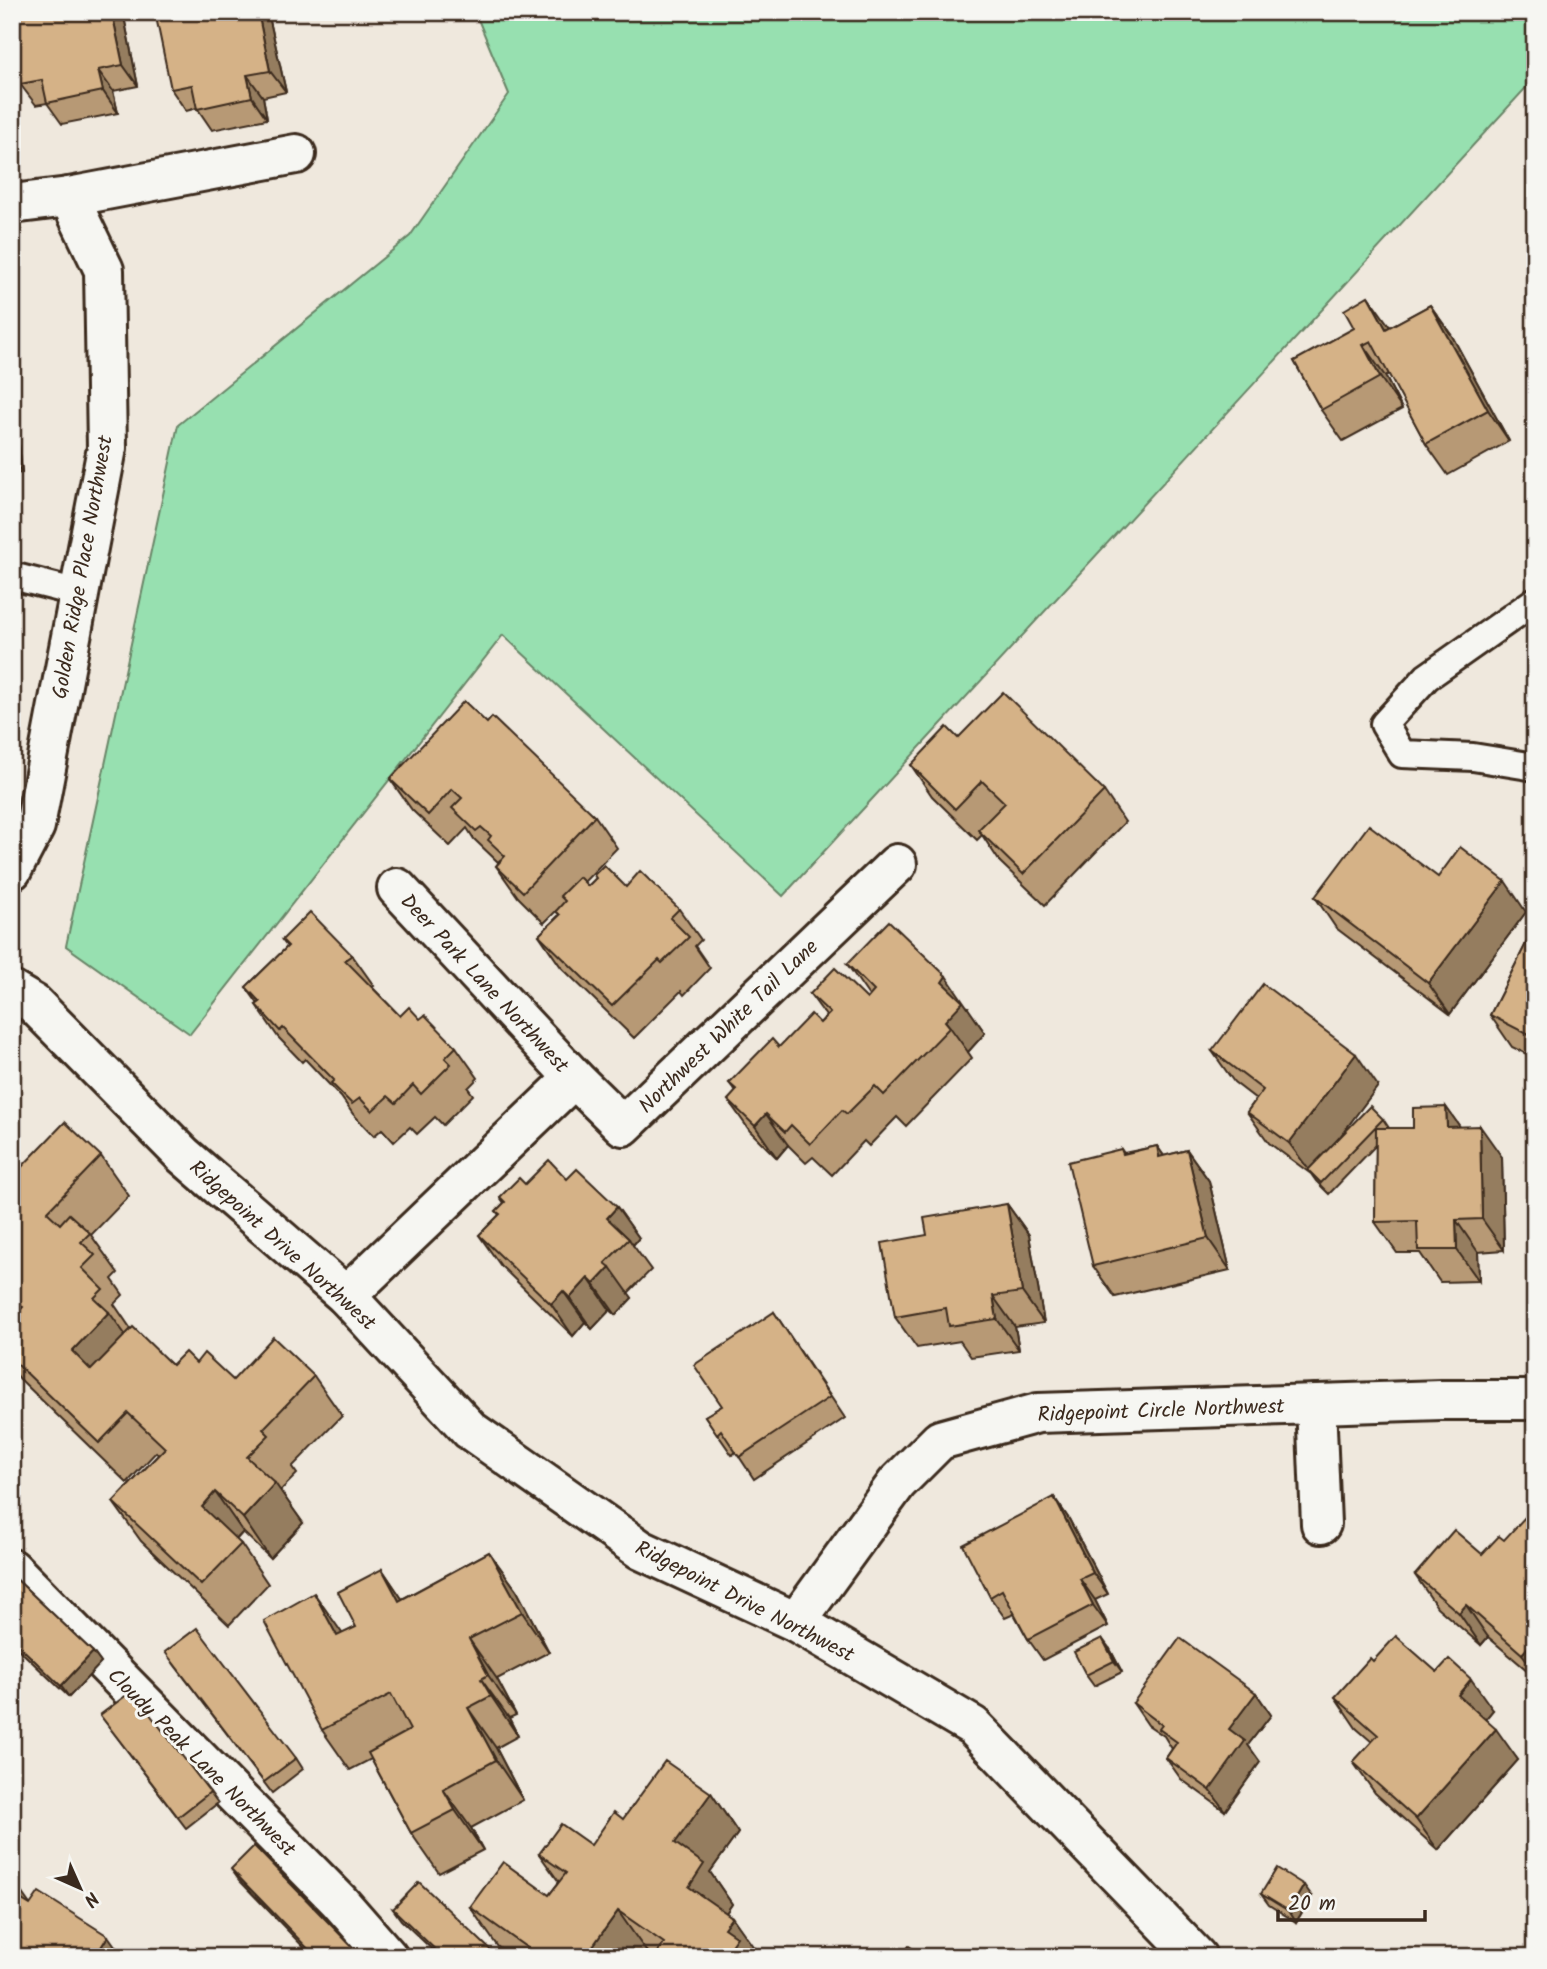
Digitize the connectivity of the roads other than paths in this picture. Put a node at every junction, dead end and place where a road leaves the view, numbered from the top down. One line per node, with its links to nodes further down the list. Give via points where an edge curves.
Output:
1 (296, 154): 2 (street)
2 (69, 197): 3 (street); 5 (street, Golden Ridge Place Northwest, via 104,270 107,448)
3 (12, 204)
4 (12, 576): 5 (lane)
5 (79, 593): 9 (street, Golden Ridge Place Northwest, via 35,826)
6 (1535, 601): 7 (lane, via 1427,677 1384,724 1402,754 1473,757)
7 (1535, 767)
8 (897, 864): 12 (street, Northwest White Tail Lane, via 623,1126)
9 (12, 870)
10 (397, 888): 12 (street, Deer Park Lane Northwest)
11 (12, 991): 13 (street, Ridgepoint Drive Northwest, via 34,1003 183,1155)
12 (574, 1078): 13 (street)
13 (346, 1296): 18 (street, Ridgepoint Drive Northwest, via 470,1430 641,1550)
14 (1535, 1400): 15 (street, Ridgepoint Circle Northwest)
15 (1316, 1404): 16 (street); 18 (street, Ridgepoint Circle Northwest, via 1038,1413 940,1440 897,1483)
16 (1321, 1524)
17 (12, 1569): 19 (street, Cloudy Peak Lane Northwest, via 339,1900)
18 (796, 1622): 20 (street, Ridgepoint Drive Northwest, via 972,1726)
19 (388, 1957)
20 (1197, 1957)

